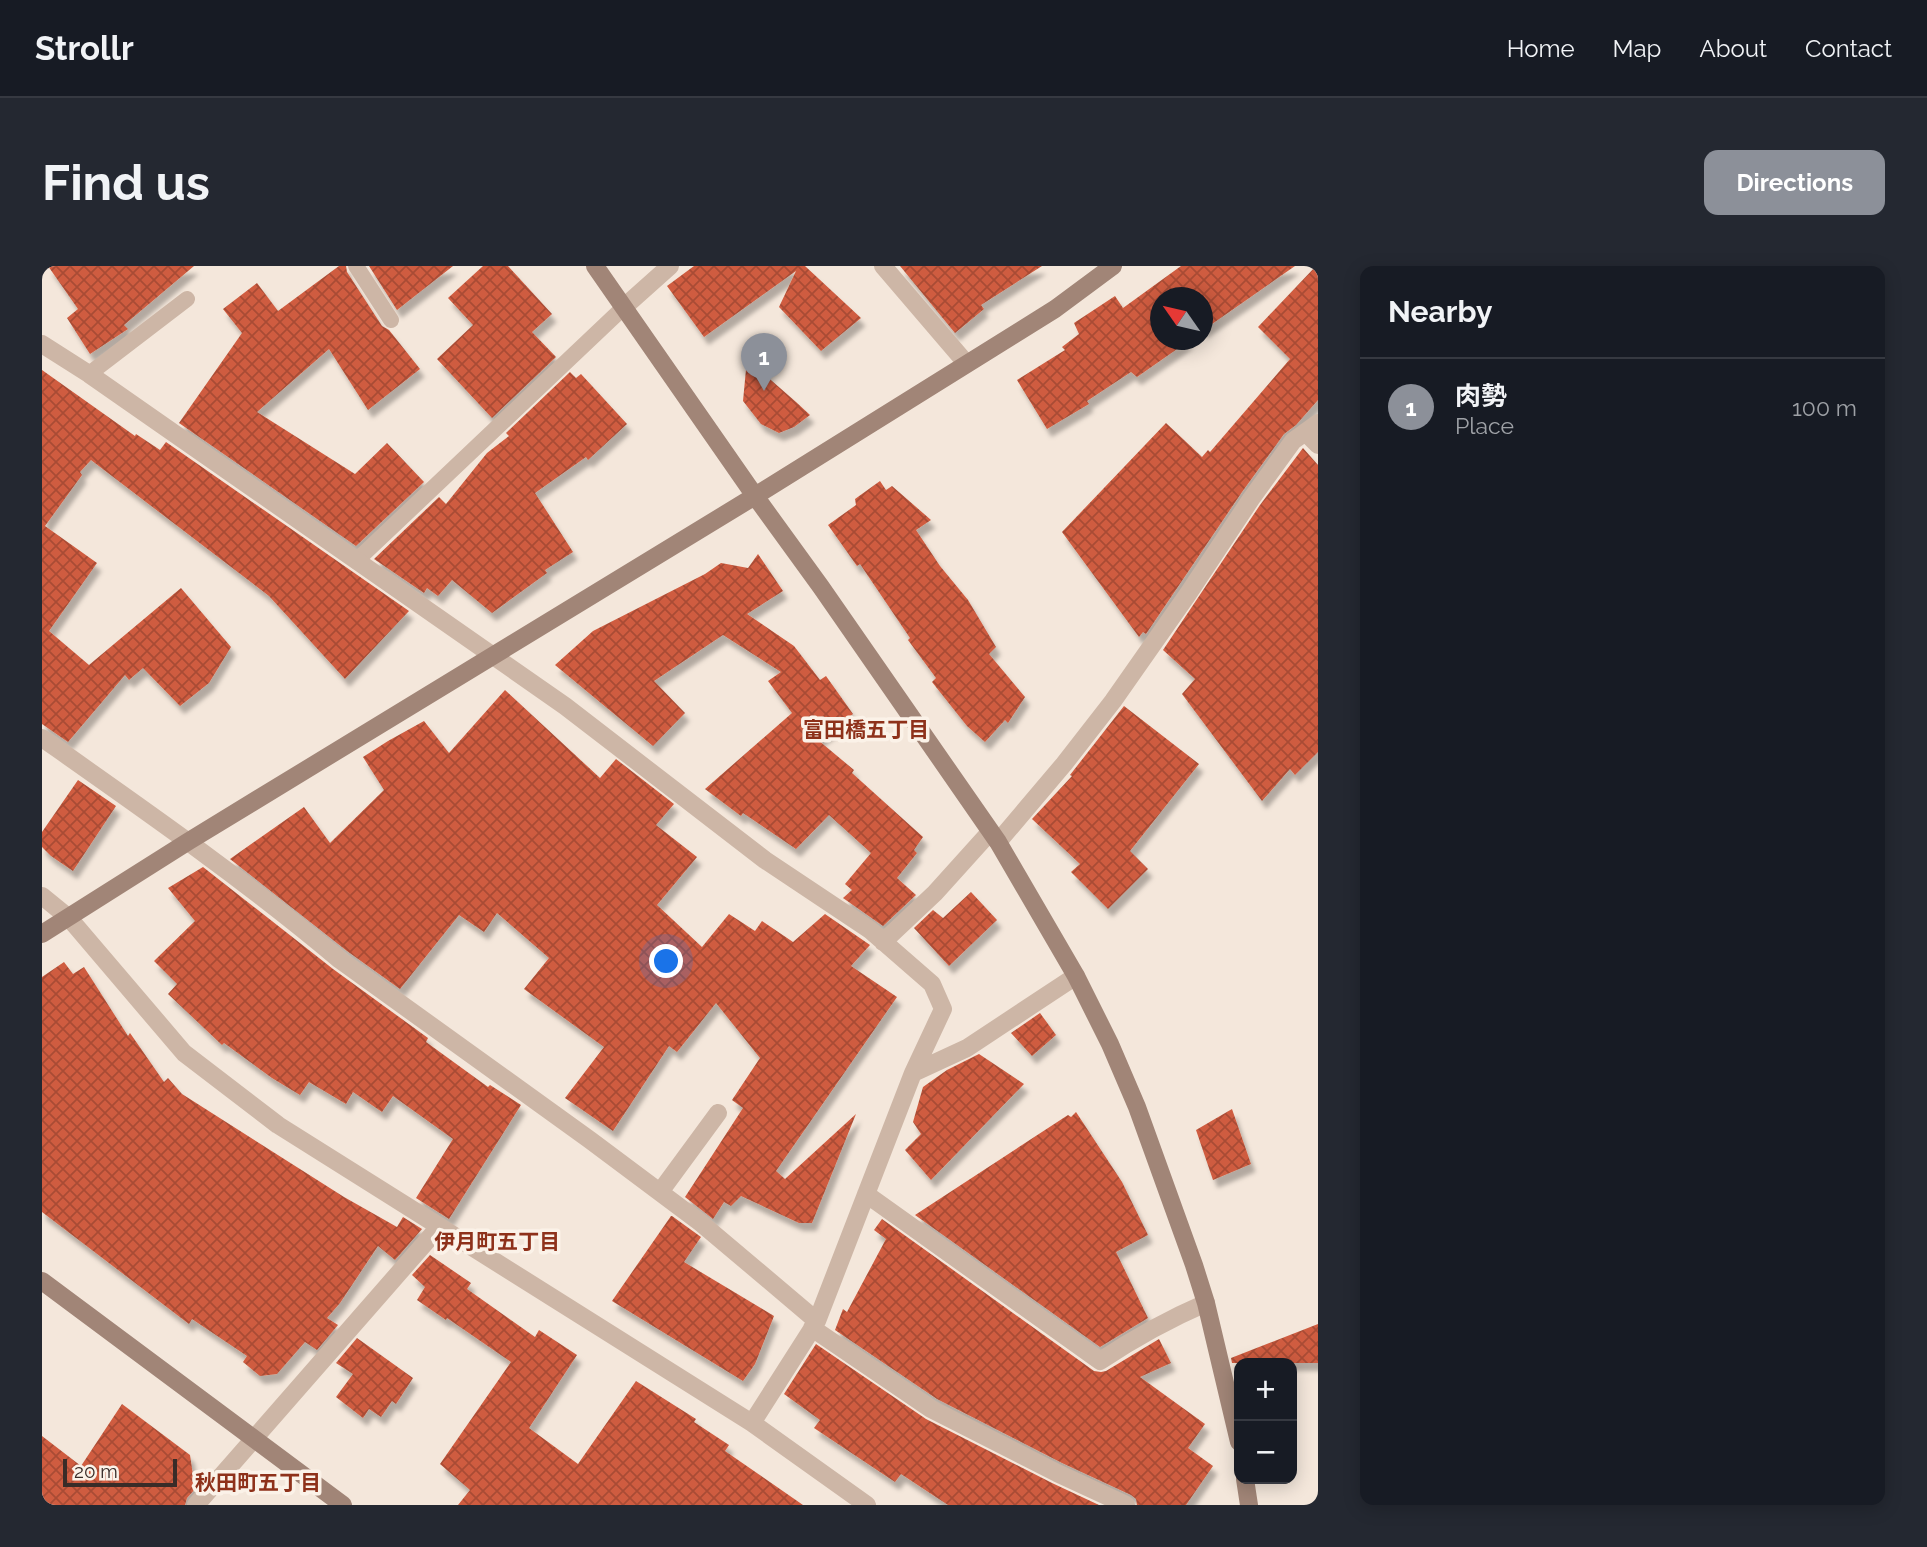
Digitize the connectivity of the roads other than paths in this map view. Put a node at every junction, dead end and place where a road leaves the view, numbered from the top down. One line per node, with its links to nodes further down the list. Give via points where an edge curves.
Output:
1 (356, 266): 8 (lane)
2 (595, 266): 7 (street)
3 (670, 266): 7 (street)
4 (883, 266): 10 (street)
5 (1113, 266): 10 (street, via 1055,309)
6 (187, 299): 11 (lane)
7 (623, 308): 13 (street); 14 (lane)
8 (391, 320)
9 (42, 344): 11 (street)
10 (966, 363): 13 (street)
11 (89, 373): 14 (street)
12 (1314, 433): 17 (street, via 1293,441 1112,701 1064,764)
13 (755, 496): 15 (street); 17 (street)
14 (356, 561): 15 (street)
15 (491, 656): 18 (street); 22 (street)
16 (42, 738): 18 (street)
17 (994, 837): 22 (street); 23 (street)
18 (189, 841): 20 (street); 26 (street, via 340,960)
19 (42, 896): 20 (street)
20 (69, 918): 21 (street); 28 (street, via 184,1052 278,1125)
21 (42, 934)
22 (883, 942): 24 (street, via 932,984 943,1009)
23 (1076, 976): 24 (street, via 967,1048); 30 (street, via 1137,1107)
24 (913, 1073): 27 (street)
25 (718, 1113): 26 (street)
26 (660, 1192): 31 (street)
27 (866, 1194): 30 (street, via 1100,1362); 31 (street)
28 (439, 1227): 33 (street); 34 (street)
29 (42, 1281): 34 (street)
30 (1206, 1303): 32 (street)
31 (814, 1324): 33 (street); 39 (street, via 942,1415)
32 (1234, 1421)
33 (752, 1423): 38 (street)
34 (255, 1440): 36 (street); 37 (street)
35 (1246, 1484): 40 (street)
36 (196, 1505)
37 (343, 1505)
38 (867, 1505)
39 (1126, 1505)
40 (1249, 1505)

